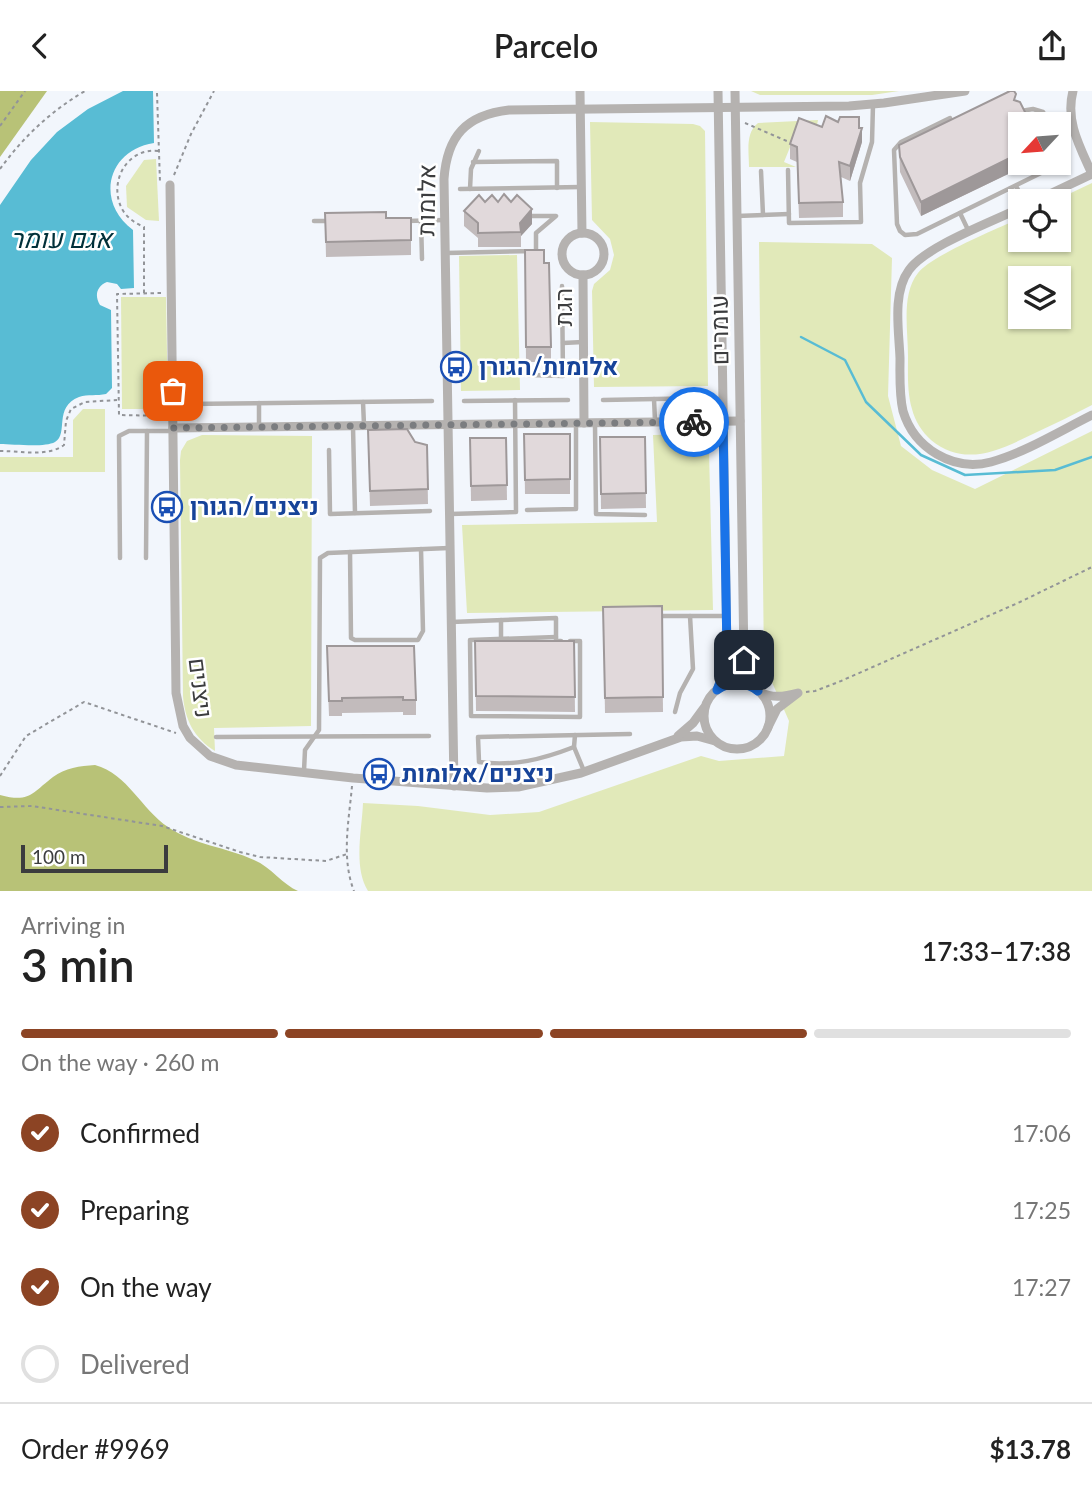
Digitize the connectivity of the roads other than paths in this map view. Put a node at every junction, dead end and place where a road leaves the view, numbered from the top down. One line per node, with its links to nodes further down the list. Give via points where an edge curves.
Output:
1 (580, 91): 9 (street)
2 (718, 91): 8 (street, עומרים)
3 (735, 91): 7 (street, עומרים)
4 (965, 91): 6 (street, אלומות)
5 (1073, 91): 17 (street, via 1072,128)
6 (873, 104): 7 (street, אלומות); 28 (lane, via 870,155 860,183 861,222 789,223)
7 (736, 106): 8 (street, אלומות); 32 (street, עומרים)
8 (718, 107): 9 (street, אלומות); 58 (street, עומרים)
9 (580, 109): 21 (street); 33 (street, אלומות, via 509,110 469,123 448,153)
10 (1020, 112): 11 (lane)
11 (1041, 112)
12 (950, 118): 27 (lane, via 897,145 897,224 902,234 912,236)
13 (479, 152): 14 (lane)
14 (473, 162): 22 (lane, via 557,160); 24 (lane)
15 (788, 170): 28 (lane)
16 (761, 171): 30 (lane)
17 (1092, 174): 26 (street)
18 (1037, 175): 20 (lane)
19 (170, 185): 68 (street, ניצנים)
20 (1016, 185): 25 (lane); 27 (lane)
21 (582, 187): 22 (lane); 38 (street)
22 (557, 188): 24 (lane)
23 (460, 189): 24 (lane)
24 (471, 189)
25 (1018, 189)
26 (1060, 189)
27 (960, 213): 39 (lane)
28 (789, 214): 30 (lane)
29 (1008, 214): 39 (street)
30 (763, 215): 32 (lane)
31 (531, 216): 40 (lane, via 556,216 536,233 536,251)
32 (737, 216): 59 (street, עומרים)
33 (445, 220): 37 (lane); 40 (street, אלומות)
34 (314, 221): 35 (lane)
35 (341, 221)
36 (394, 221): 37 (lane)
37 (421, 221): 41 (lane)
38 (582, 233): 42 (street, via 567,240 562,255 570,270); 42 (street, via 597,239 604,253 602,265)
39 (970, 233): 57 (street, via 925,255 902,284 900,390 910,428 934,453 969,464 1010,455)
40 (445, 253): 64 (street, אלומות)
41 (422, 259)
42 (583, 275): 44 (street, הגת)
43 (562, 286): 45 (lane)
44 (584, 342): 45 (lane); 61 (street, הגת)
45 (563, 343): 46 (lane, via 563,376)
46 (528, 375)
47 (708, 398): 48 (lane)
48 (654, 399): 51 (lane); 60 (lane)
49 (515, 400): 50 (lane); 53 (lane); 63 (lane)
50 (568, 400)
51 (603, 400)
52 (432, 401): 54 (lane)
53 (464, 401)
54 (363, 402): 55 (lane); 66 (lane)
55 (259, 403): 56 (lane); 67 (lane)
56 (187, 404)
57 (1092, 415)
58 (723, 421): 59 (street); 60 (street); 84 (street, עומרים)
59 (740, 421): 91 (street, עומרים, via 744,653 748,675)
60 (655, 422): 62 (street)
61 (580, 423): 62 (street); 63 (street); 73 (lane, via 576,509)
62 (595, 423): 77 (lane, via 596,514)
63 (515, 424): 64 (street); 71 (lane)
64 (448, 425): 66 (street); 76 (street, אלומות)
65 (353, 426): 66 (street); 67 (street); 75 (lane)
66 (364, 426)
67 (259, 427): 68 (street)
68 (173, 429): 69 (lane); 104 (street, ניצנים, via 178,711 190,738 222,762)
69 (147, 431): 81 (lane, via 125,432 117,440); 82 (lane)
70 (504, 444): 71 (lane)
71 (515, 444): 76 (lane, via 516,512)
72 (329, 450): 75 (lane, via 330,514)
73 (527, 510)
74 (430, 511): 75 (lane)
75 (355, 513)
76 (449, 514): 78 (street, אלומות)
77 (645, 515)
78 (450, 548): 79 (lane); 87 (street, אלומות)
79 (421, 549): 80 (lane); 80 (lane, via 423,631 418,640 351,638)
80 (349, 552): 99 (lane, via 320,558 319,730)
81 (120, 558)
82 (146, 558)
83 (690, 616): 84 (lane); 85 (lane); 93 (lane, via 693,670)
84 (726, 616): 90 (street, עומרים, via 726,666)
85 (651, 617)
86 (500, 620): 87 (lane); 88 (lane, via 556,618); 89 (lane)
87 (451, 622): 105 (street, אלומות)
88 (556, 637): 89 (lane); 89 (lane, via 556,641 580,641 580,717 471,716 470,640)
89 (501, 638)
90 (717, 690): 91 (street, via 735,683); 92 (street)
91 (758, 691): 94 (street, via 768,708); 94 (street, via 775,697 797,693 777,709)
92 (706, 705): 100 (street, ניצנים, via 689,727); 101 (street, via 705,724)
93 (675, 712)
94 (768, 727): 101 (street, via 757,742 745,748)
95 (630, 734): 96 (lane)
96 (575, 735): 102 (lane); 102 (lane, via 478,737 480,762 491,764 526,762)
97 (429, 736): 99 (lane)
98 (216, 737): 99 (lane)
99 (314, 737): 104 (lane, via 305,750)
100 (671, 740): 101 (street, ניצנים, via 697,736); 103 (street, ניצנים)
101 (715, 741)
102 (574, 747): 103 (lane)
103 (584, 771): 105 (street, ניצנים, via 518,787)
104 (304, 772): 105 (street, ניצנים)
105 (454, 786)

